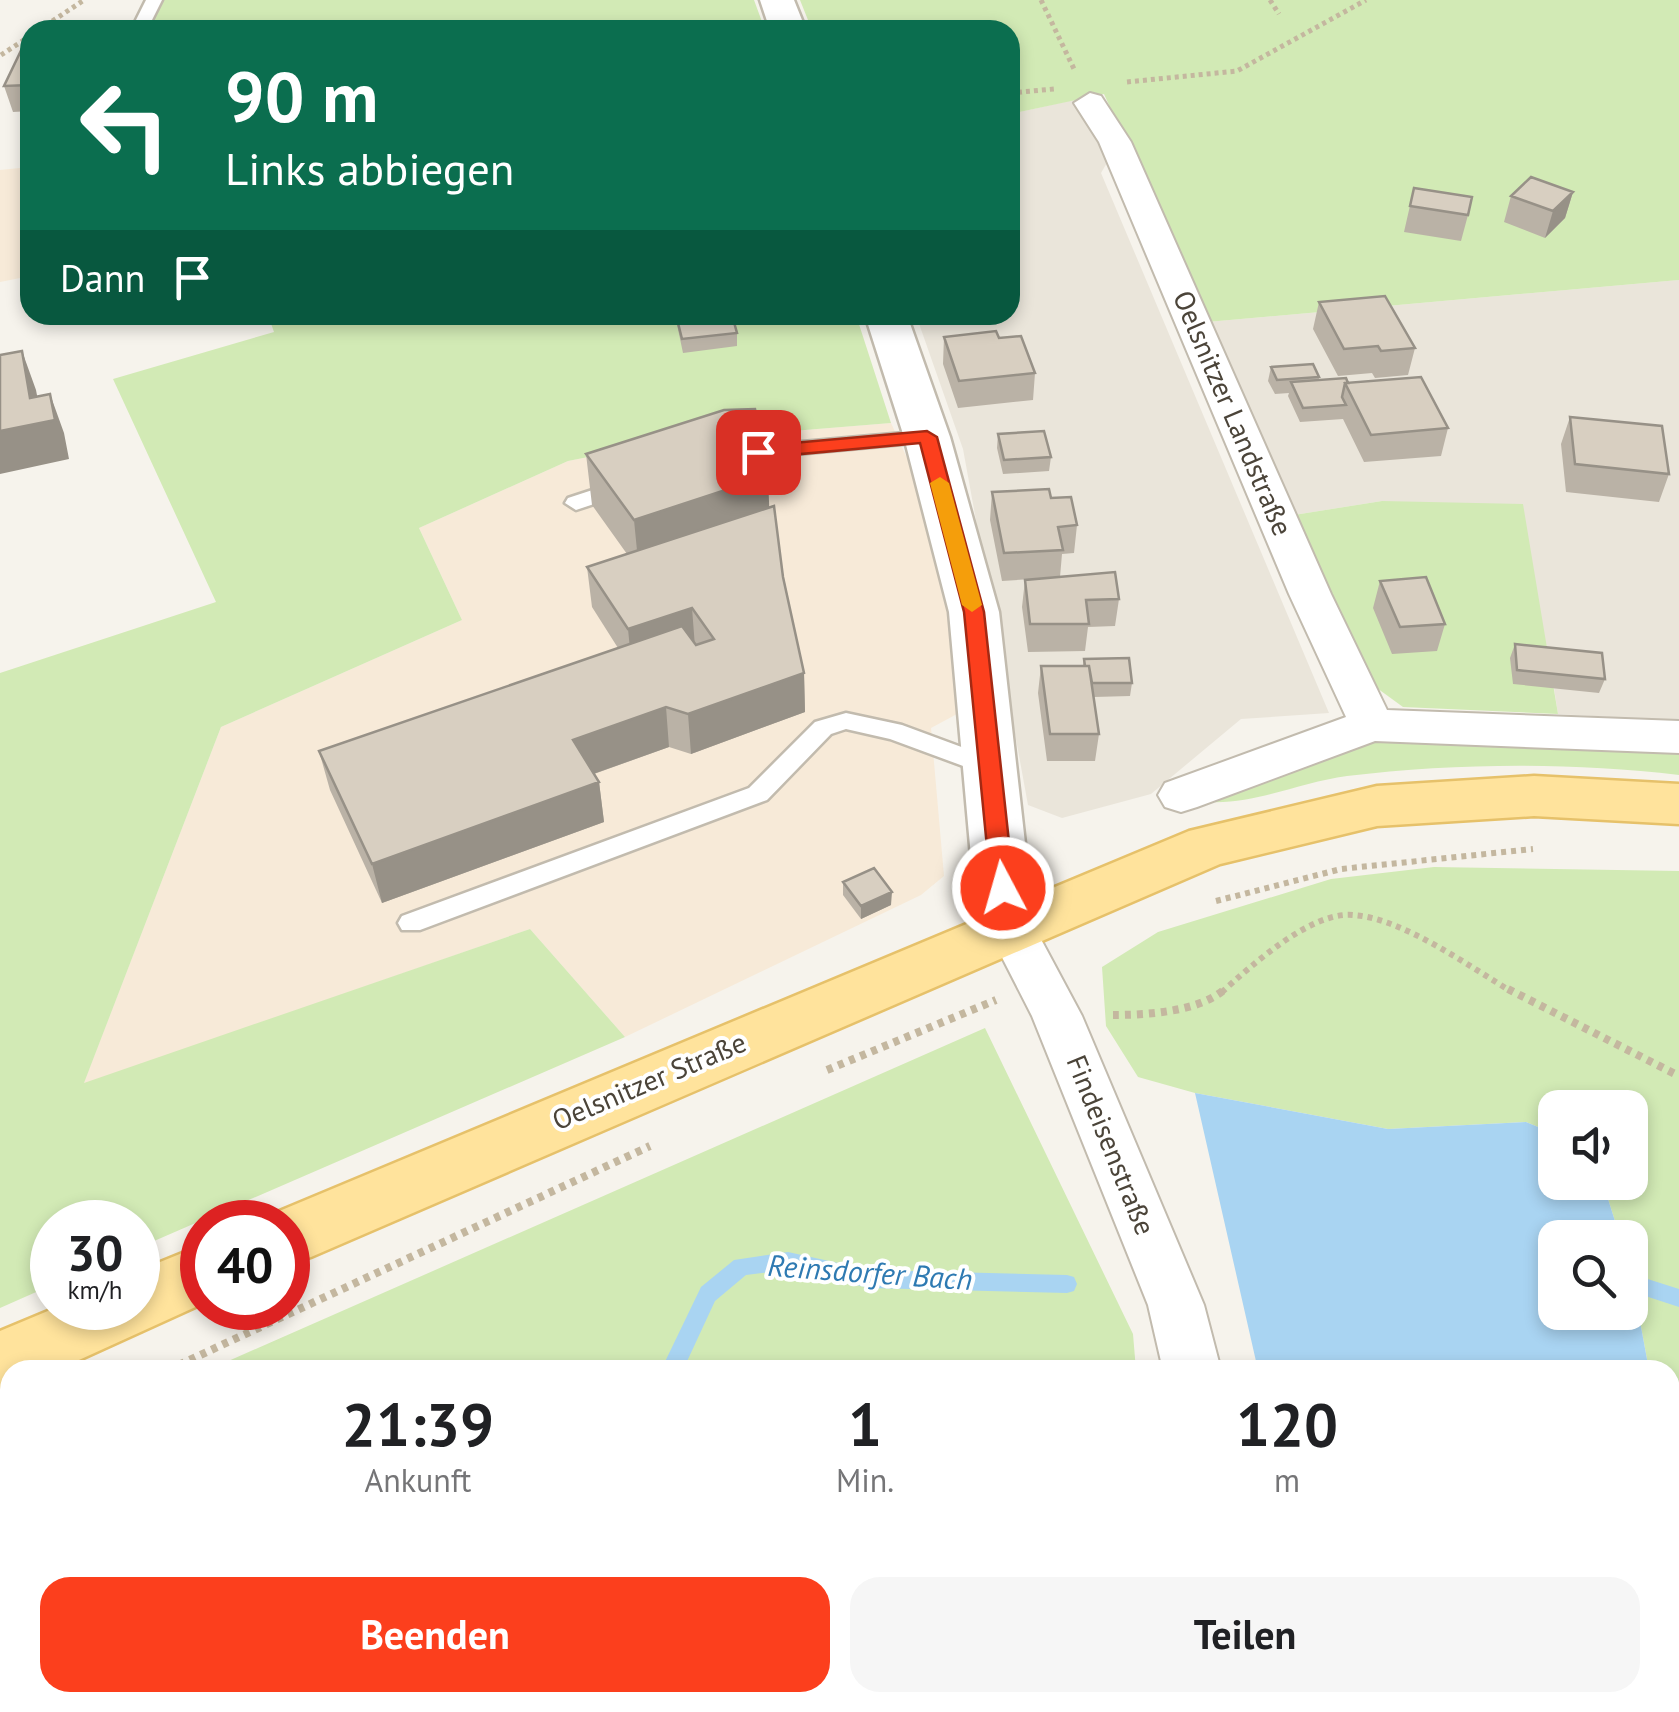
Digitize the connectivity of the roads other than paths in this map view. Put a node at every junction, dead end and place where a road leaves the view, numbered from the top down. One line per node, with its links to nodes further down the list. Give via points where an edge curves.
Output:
1 (1098, 90): 7 (street, Oelsnitzer Landstraße, via 1310,594)
2 (889, 325): 3 (street)
3 (927, 437): 4 (lane); 9 (street, via 974,612)
4 (706, 461)
5 (650, 479): 6 (lane)
6 (576, 502)
7 (1372, 725): 8 (street); 10 (street)
8 (1679, 737)
9 (993, 768): 12 (lane, via 894,731 846,721 823,728 758,794); 13 (street, via 1000,879)
10 (1180, 794)
11 (1679, 804): 13 (main road, via 1534,796 1378,806 1208,846)
12 (411, 923)
13 (1011, 928): 14 (main road, Oelsnitzer Straße); 17 (street, Findeisenstraße, via 1049,998 1176,1306)
14 (310, 1228)
15 (76, 1330): 16 (main road)
16 (7, 1360)
17 (1190, 1360)

